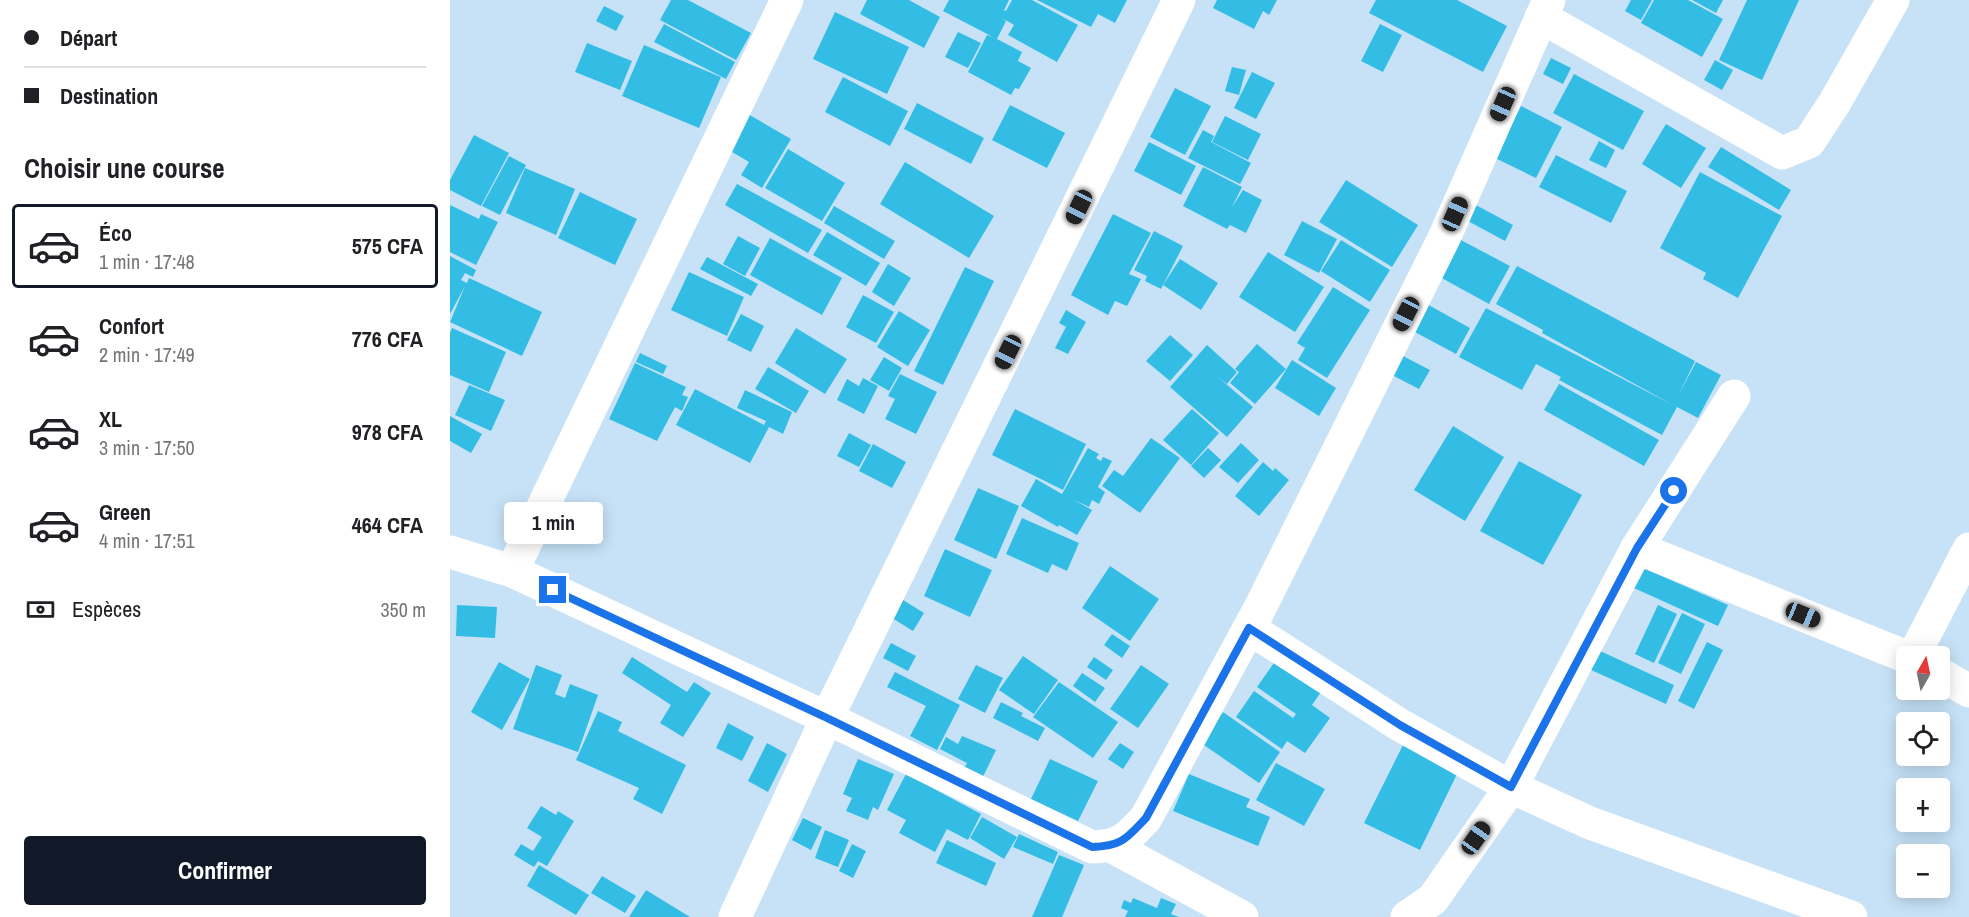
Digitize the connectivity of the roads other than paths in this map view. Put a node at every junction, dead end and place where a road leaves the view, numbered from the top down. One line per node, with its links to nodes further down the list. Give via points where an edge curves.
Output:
1 (787, 0): 9 (street)
2 (1179, 0): 15 (street)
3 (1893, 0): 4 (street, via 1809,142 1782,153)
4 (1545, 8): 10 (street, via 1445,236)
5 (1734, 396): 6 (street)
6 (1637, 548): 12 (street); 16 (street)
7 (1969, 549): 11 (street)
8 (450, 552): 9 (street)
9 (512, 571): 15 (street)
10 (1249, 628): 16 (street, via 1400,725); 17 (street, via 1146,818)
11 (1919, 646)
12 (1896, 653)
13 (1950, 680): 14 (street)
14 (1969, 691)
15 (827, 718): 17 (street, via 1092,847); 18 (street)
16 (1511, 787): 20 (street, via 1433,899); 21 (street, via 1590,823)
17 (1113, 847): 19 (street)
18 (735, 917)
19 (1242, 917)
20 (1407, 917)
21 (1851, 917)

